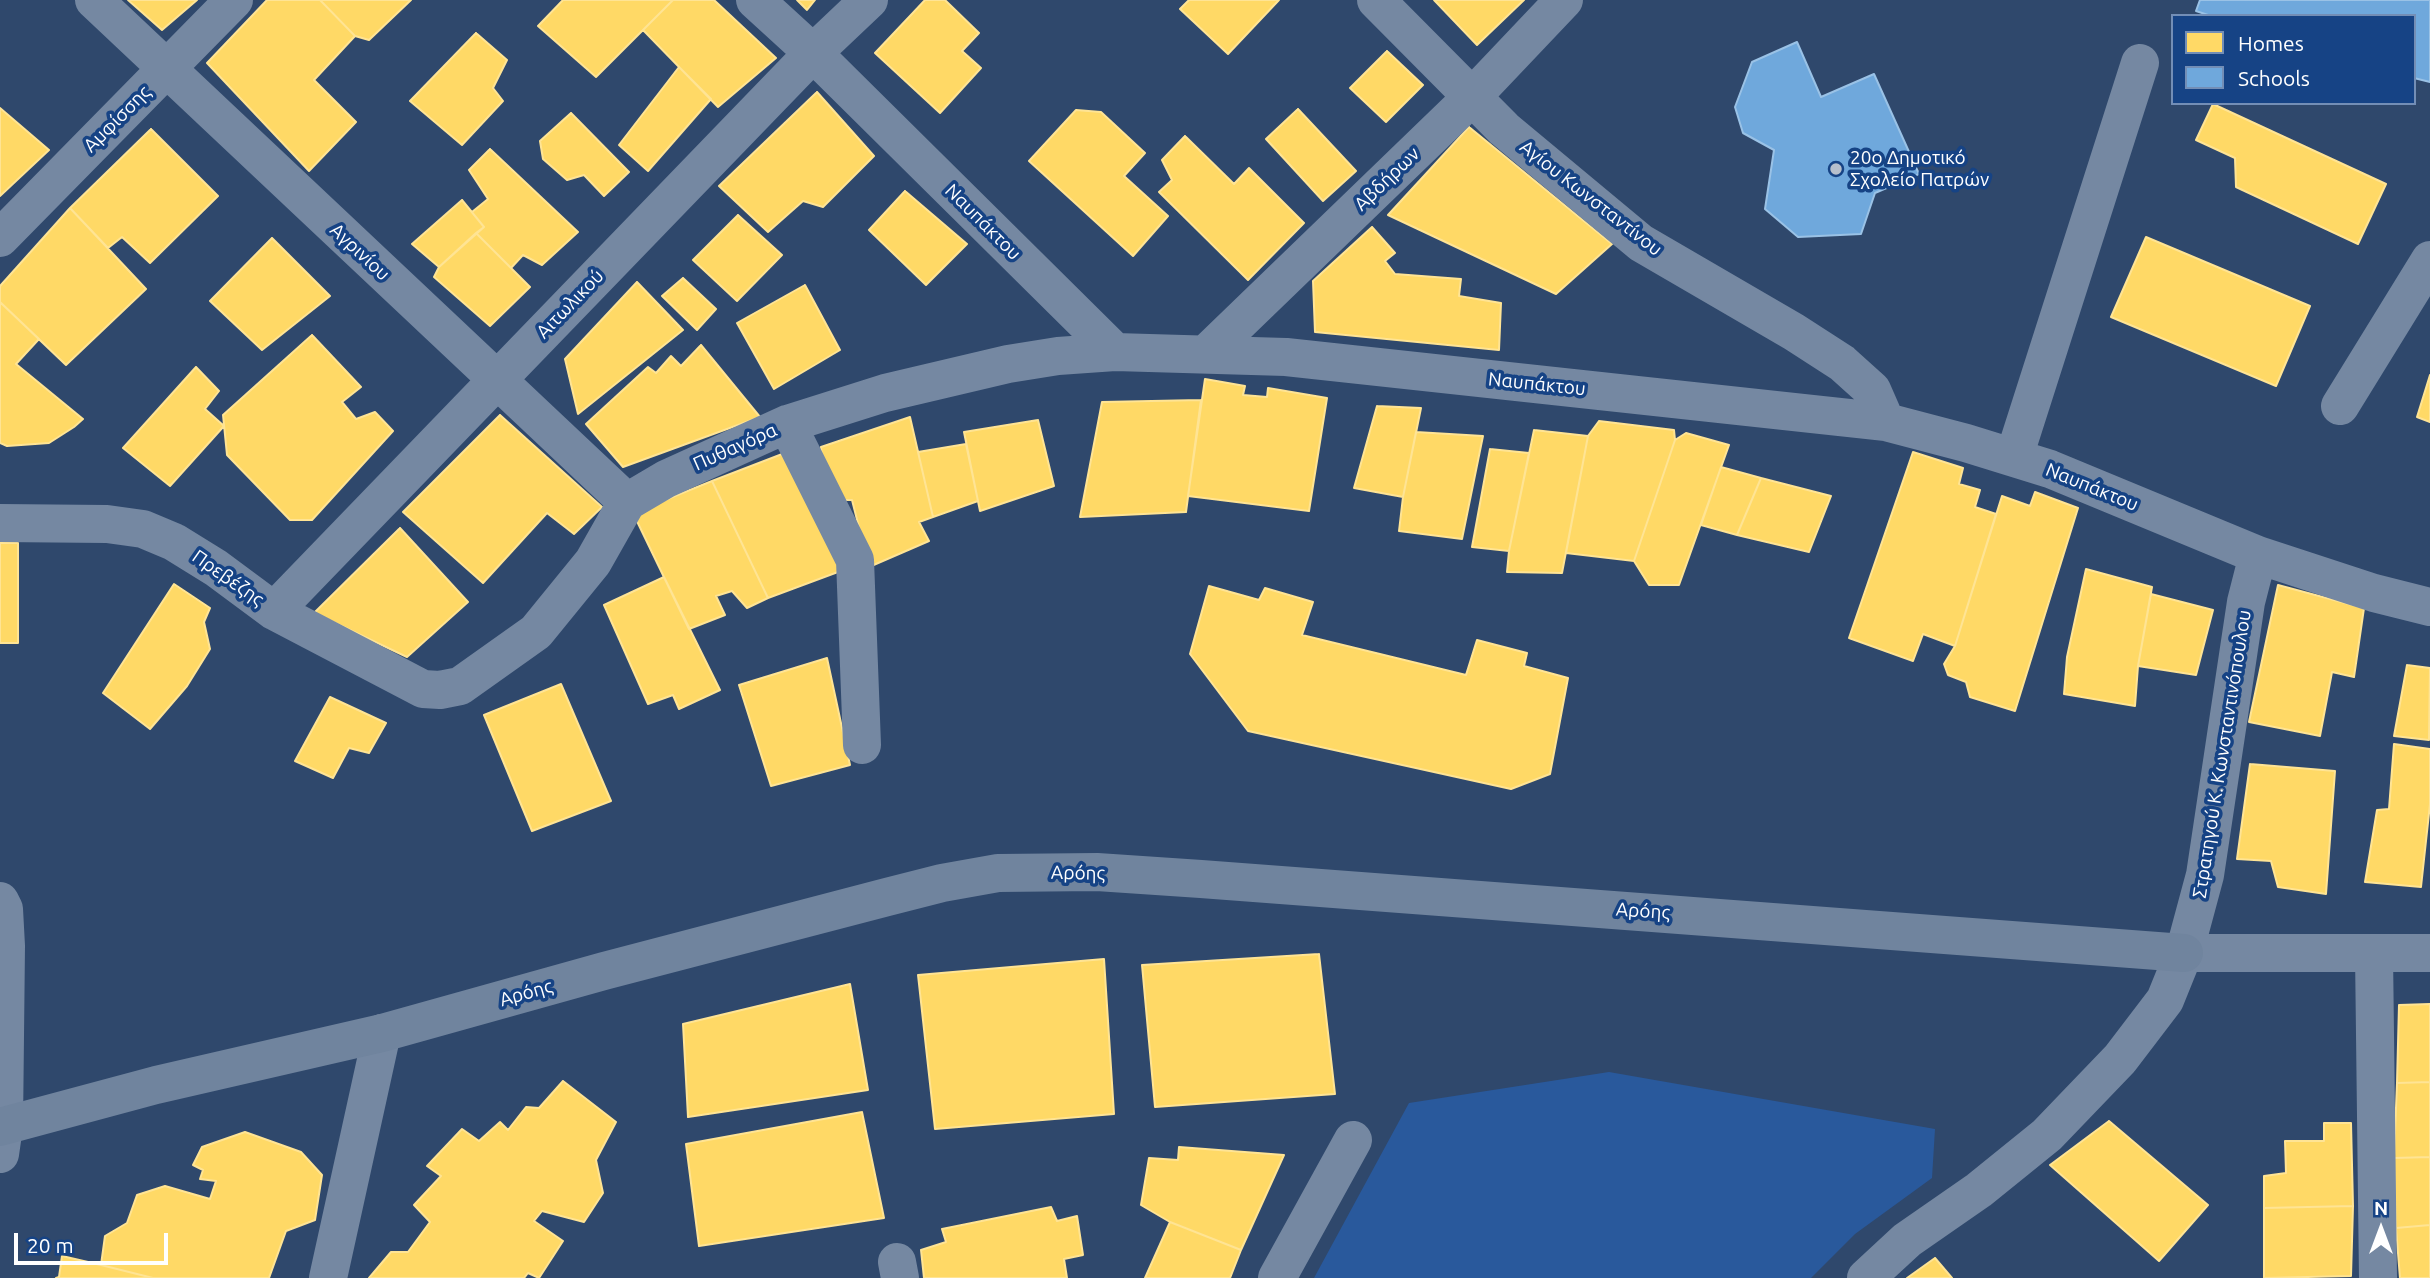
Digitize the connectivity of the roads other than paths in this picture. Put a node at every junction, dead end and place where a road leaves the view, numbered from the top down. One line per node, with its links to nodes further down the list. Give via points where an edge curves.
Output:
1 (94, 0): 9 (street, Αγρινίου)
2 (234, 0): 9 (street, Αμφίσσης)
3 (755, 0): 7 (street, Ναυπάκτου)
4 (869, 0): 7 (street, Αιτωλικού)
5 (1376, 0): 10 (street, Αγίου Κωνσταντίνου)
6 (1564, 0): 10 (street, Αβδήρων)
7 (813, 53): 13 (street, Ναυπάκτου); 15 (street, Αιτωλικού)
8 (2140, 62): 19 (street)
9 (166, 70): 11 (street, Αμφίσσης); 15 (street, Αγρινίου)
10 (1471, 97): 14 (street, Αβδήρων); 17 (street, Αγίου Κωνσταντίνου, via 1641,243 1842,363 1872,390)
11 (0, 238)
12 (2430, 260): 16 (street)
13 (1115, 352): 14 (street, Ναυπάκτου); 18 (street, Πυθαγόρα, via 1058,356 965,373)
14 (1206, 354): 17 (street, Ναυπάκτου, via 1286,357)
15 (496, 380): 20 (street, Αγρινίου); 24 (street, Αιτωλικού)
16 (2340, 406)
17 (1886, 422): 19 (street, Ναυπάκτου)
18 (787, 424): 20 (street, Πυθαγόρα, via 666,479); 26 (street, via 855,560)
19 (2014, 457): 22 (street, Ναυπάκτου, via 2076,478)
20 (627, 502): 25 (street, Πυθαγόρα, via 593,562 536,632 460,686)
21 (0, 523): 24 (street, Πρεβέζης, via 143,529 184,548)
22 (2258, 555): 23 (street, Ναυπάκτου); 28 (street, Στρατηγού Κ. Κωνσταντινόπουλου, via 2244,615 2205,875)
23 (2430, 607)
24 (274, 611): 25 (street, Πρεβέζης, via 423,689)
25 (440, 690)
26 (863, 745)
27 (0, 901): 32 (street, via 6,946)
28 (2184, 953): 29 (street); 31 (street, Αρόης, via 1097,872 998,873 887,897); 36 (street, Στρατηγού Κ. Κωνσταντινόπουλου, via 2151,1021 2071,1111 1979,1190 1907,1240)
29 (2374, 953): 30 (street); 37 (street)
30 (2430, 953)
31 (382, 1033): 32 (street, Αρόης, via 156,1085); 34 (street)
32 (1, 1136)
33 (1353, 1140): 35 (street)
34 (328, 1278)
35 (1278, 1278)
36 (1866, 1278)
37 (2378, 1278)

